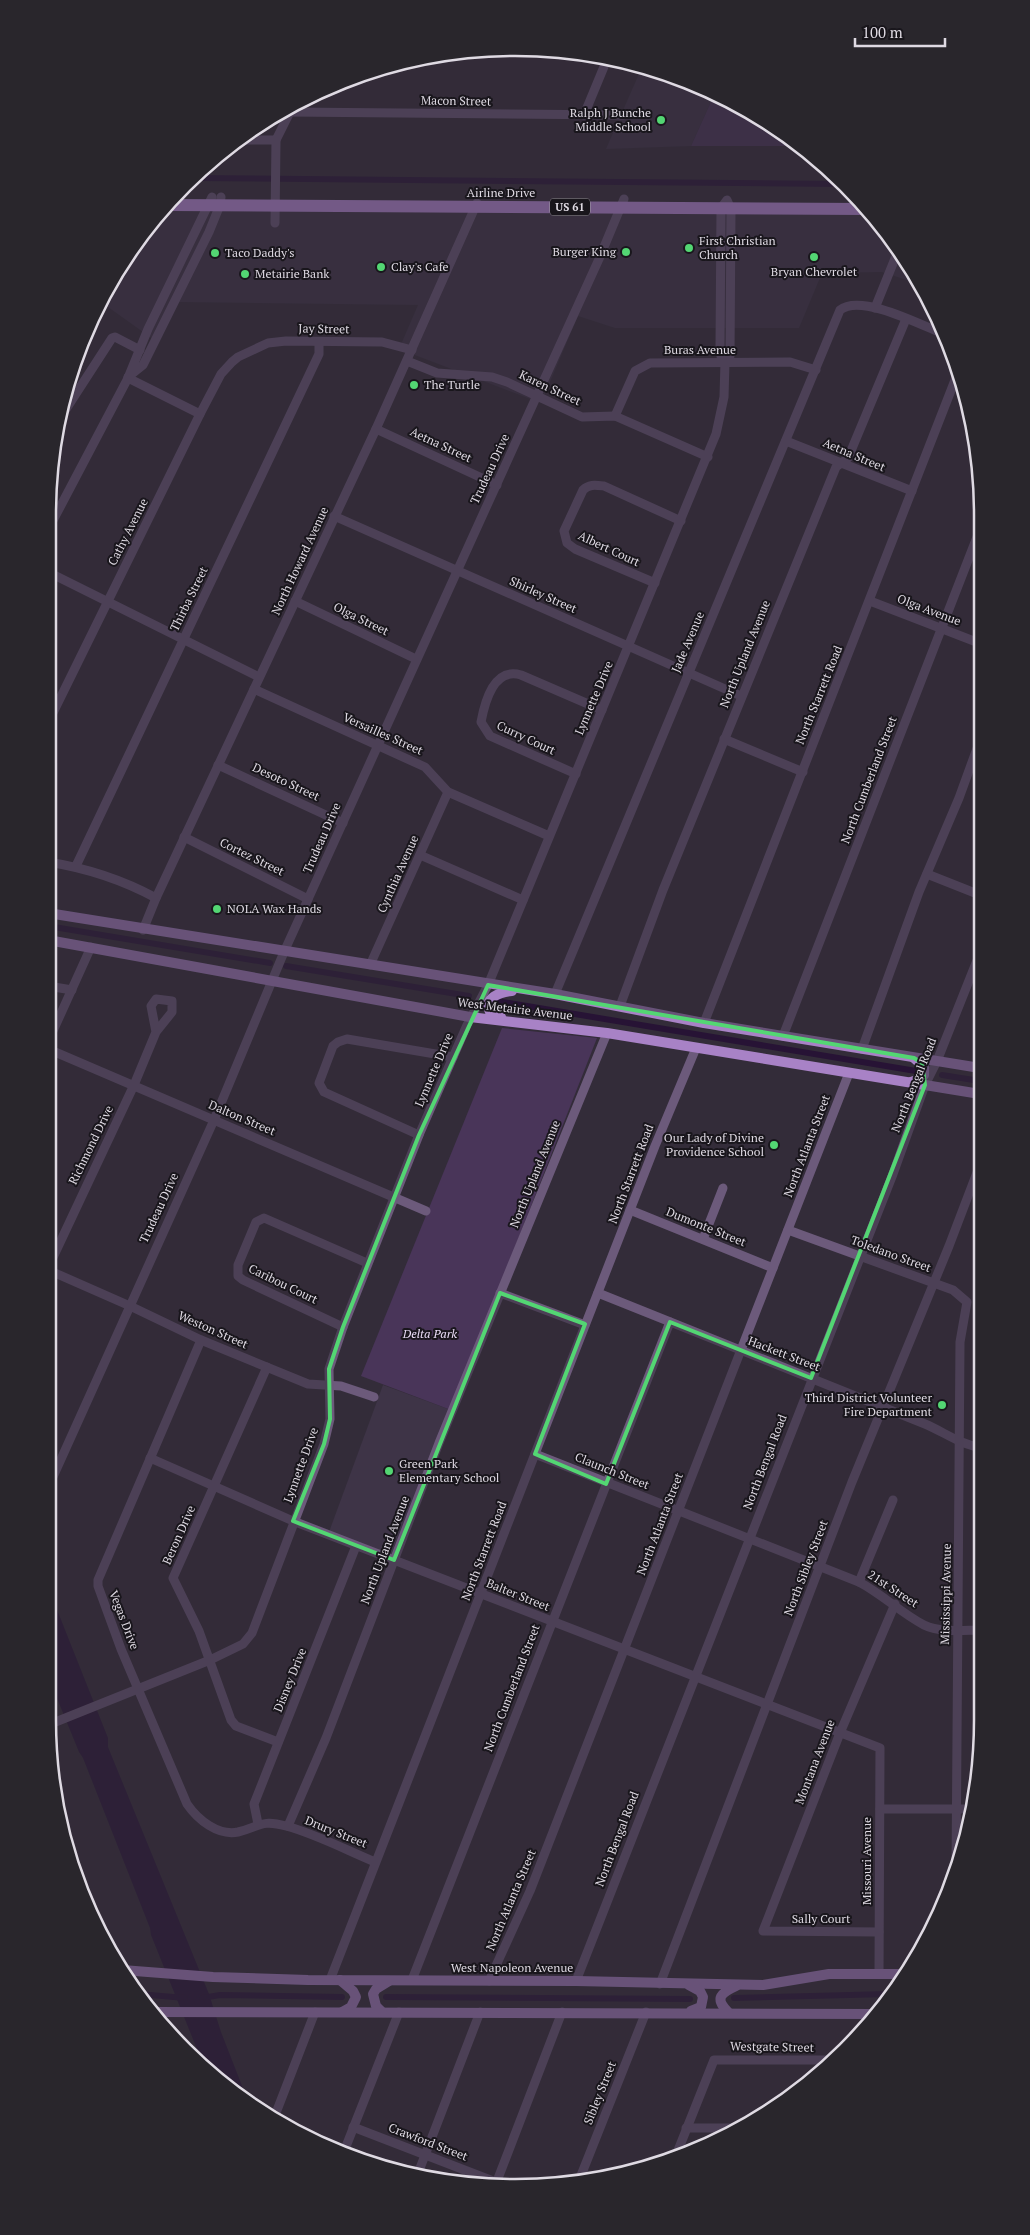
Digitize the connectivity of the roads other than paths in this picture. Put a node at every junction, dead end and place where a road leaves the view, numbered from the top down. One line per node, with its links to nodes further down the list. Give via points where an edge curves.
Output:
1 (605, 65): 3 (street)
2 (302, 109): 3 (street, Macon Street)
3 (584, 115): 4 (street, Macon Street)
4 (623, 115)
5 (287, 118): 7 (street)
6 (252, 140): 7 (street)
7 (276, 140): 8 (street)
8 (276, 197): 10 (highway, Airline Drive / US 61); 13 (highway, Airline Drive / US 61); 16 (street)
9 (184, 198): 10 (highway, Airline Drive / US 61)
10 (215, 201): 12 (highway, Airline Drive / US 61); 17 (street); 18 (street)
11 (623, 203): 13 (highway, Airline Drive / US 61); 15 (highway, Airline Drive / US 61); 34 (street, Trudeau Drive)
12 (178, 204)
13 (476, 204): 27 (street, North Howard Avenue)
14 (849, 204): 15 (highway, Airline Drive / US 61)
15 (726, 206): 30 (street, Lynnette Drive, via 720,350)
16 (275, 224)
17 (186, 251): 18 (street); 20 (street)
18 (196, 257): 21 (street)
19 (895, 259): 22 (street)
20 (173, 278): 21 (street); 26 (street)
21 (182, 282): 32 (street, via 143,365)
22 (875, 308): 23 (street); 31 (street, Jade Avenue, via 850,305 840,310)
23 (906, 319): 24 (street); 41 (street, North Upland Avenue, via 848,458)
24 (935, 331)
25 (319, 342): 27 (street, Jay Street, via 382,342); 28 (street, Jay Street, via 268,343); 55 (street, Thirba Street, via 319,354)
26 (140, 350): 32 (street); 35 (street, via 113,338)
27 (412, 350): 29 (street, North Howard Avenue)
28 (238, 357): 36 (street, Cathy Avenue, via 221,374)
29 (407, 361): 34 (street, Karen Street, via 437,373 492,377); 38 (street, North Howard Avenue)
30 (726, 362): 31 (street, Buras Avenue, via 790,362); 37 (street, Buras Avenue, via 650,363 635,370); 40 (street, Lynnette Drive, via 722,408)
31 (816, 370): 39 (street, Jade Avenue)
32 (128, 378): 36 (street); 44 (street)
33 (954, 383): 43 (street, North Starrett Road)
34 (538, 396): 37 (street, Karen Street, via 582,417); 42 (street, Trudeau Drive)
35 (70, 403)
36 (200, 414): 51 (street, Cathy Avenue)
37 (614, 416): 40 (street, Karen Street)
38 (376, 429): 42 (street, Aetna Street); 45 (street, North Howard Avenue)
39 (786, 441): 41 (street, Aetna Street); 59 (street, Jade Avenue)
40 (708, 457): 46 (street, Lynnette Drive)
41 (842, 463): 43 (street, Aetna Street); 62 (street, North Upland Avenue, via 836,467)
42 (497, 485): 48 (street, Trudeau Drive)
43 (912, 491): 53 (street, North Starrett Road)
44 (56, 515)
45 (334, 516): 48 (street, Shirley Street); 52 (street, North Howard Avenue)
46 (681, 521): 50 (street, Lynnette Drive); 50 (street, Albert Court, via 594,484 583,490 564,531 567,543 575,549)
47 (974, 545): 54 (street, North Cumberland Street)
48 (457, 571): 57 (street, Shirley Street); 58 (street, Trudeau Drive)
49 (56, 576): 51 (street)
50 (655, 583): 57 (street, Lynnette Drive)
51 (107, 601): 55 (street); 63 (street, Cathy Avenue)
52 (295, 601): 58 (street, Olga Street); 60 (street, North Howard Avenue)
53 (870, 601): 54 (street, Olga Avenue); 69 (street, North Starrett Road)
54 (941, 628): 56 (street, Olga Avenue); 103 (street, North Cumberland Street)
55 (184, 638): 60 (street); 77 (street, Thirba Street)
56 (974, 641)
57 (629, 648): 59 (street, Shirley Street); 64 (street, Lynnette Drive)
58 (416, 659): 66 (street, Trudeau Drive)
59 (689, 673): 62 (street, Shirley Street); 95 (street, Jade Avenue)
60 (259, 677): 61 (street, North Howard Avenue)
61 (254, 689): 66 (street, Versailles Street); 68 (street, North Howard Avenue)
62 (742, 696): 65 (street, North Upland Avenue)
63 (56, 706)
64 (602, 710): 70 (street, Lynnette Drive); 70 (street, Curry Court, via 511,673 498,678 484,709 481,722 490,736)
65 (724, 739): 69 (street); 96 (street, North Upland Avenue)
66 (377, 746): 71 (street, Versailles Street, via 425,767); 72 (street, Trudeau Drive)
67 (974, 757): 78 (street)
68 (218, 765): 72 (street, Desoto Street); 74 (street, North Howard Avenue)
69 (802, 772): 99 (street, North Starrett Road)
70 (576, 774): 73 (street, Lynnette Drive)
71 (448, 792): 73 (street, Versailles Street); 75 (street, Cynthia Avenue)
72 (343, 823): 81 (street, Trudeau Drive)
73 (549, 836): 82 (street, Lynnette Drive)
74 (184, 838): 80 (street, North Howard Avenue); 81 (street, Cortez Street)
75 (420, 855): 82 (street); 88 (street, Cynthia Avenue)
76 (56, 863): 77 (street)
77 (76, 866): 80 (street, via 122,881)
78 (927, 874): 79 (street); 105 (street)
79 (974, 893)
80 (156, 898): 84 (street, North Howard Avenue)
81 (308, 899): 87 (street, Trudeau Drive)
82 (523, 900): 91 (street, Lynnette Drive)
83 (56, 914): 84 (main road, West Metairie Avenue)
84 (143, 930): 87 (main road, West Metairie Avenue)
85 (56, 941): 86 (main road, West Metairie Avenue)
86 (91, 947): 90 (main road, West Metairie Avenue); 93 (street)
87 (284, 952): 88 (main road, West Metairie Avenue); 90 (street, Trudeau Drive)
88 (370, 965): 91 (main road, West Metairie Avenue)
89 (974, 968): 109 (street, North Bengal Road)
90 (272, 980): 97 (main road, West Metairie Avenue); 116 (street, Trudeau Drive)
91 (488, 985): 94 (main road, West Metairie Avenue); 97 (street, Lynnette Drive)
92 (56, 987): 93 (street)
93 (72, 990): 100 (street)
94 (528, 990): 95 (main road, West Metairie Avenue); 98 (main road, via 505,991 488,1002 490,1012)
95 (556, 994): 96 (main road, West Metairie Avenue)
96 (620, 1006): 99 (main road, West Metairie Avenue)
97 (470, 1017): 98 (main road, West Metairie Avenue); 107 (street, Lynnette Drive)
98 (511, 1022): 102 (main road, West Metairie Avenue)
99 (704, 1023): 103 (main road, West Metairie Avenue)
100 (56, 1025)
101 (156, 1032): 114 (street, Richmond Drive)
102 (607, 1033): 104 (main road, West Metairie Avenue); 131 (street, North Upland Avenue)
103 (782, 1036): 105 (main road, West Metairie Avenue)
104 (696, 1048): 111 (main road, West Metairie Avenue); 121 (street, North Starrett Road)
105 (862, 1049): 108 (main road, West Metairie Avenue)
106 (56, 1052): 114 (street, Dalton Street)
107 (453, 1057): 117 (street, Lynnette Drive); 117 (street, via 348,1039 333,1046 319,1083 324,1092)
108 (914, 1058): 109 (main road, West Metairie Avenue); 112 (main road, via 924,1067 924,1075)
109 (937, 1061): 110 (main road, West Metairie Avenue); 113 (street, North Bengal Road)
110 (974, 1067)
111 (849, 1074): 112 (main road, West Metairie Avenue); 123 (street, North Atlanta Street)
112 (905, 1082): 113 (main road, West Metairie Avenue)
113 (925, 1085): 115 (main road, West Metairie Avenue); 126 (street, North Bengal Road)
114 (134, 1086): 116 (street, Dalton Street); 125 (street, Richmond Drive)
115 (974, 1093)
116 (214, 1120): 120 (street, Dalton Street); 133 (street, Trudeau Drive)
117 (419, 1135): 120 (street, Lynnette Drive)
118 (974, 1180): 130 (street, North Sibley Street)
119 (723, 1188): 124 (street)
120 (394, 1198): 122 (street, Dalton Street); 127 (street, Lynnette Drive)
121 (630, 1210): 124 (street, Dumonte Street); 132 (street, North Starrett Road)
122 (426, 1211)
123 (788, 1230): 126 (street, Toledano Street); 128 (street, North Atlanta Street)
124 (703, 1240): 128 (street, Dumonte Street)
125 (56, 1252)
126 (859, 1256): 130 (street, Toledano Street); 141 (street, North Bengal Road)
127 (367, 1263): 137 (street, Lynnette Drive); 137 (street, Caribou Court, via 264,1218 256,1222 238,1265 238,1276 243,1280)
128 (773, 1268): 139 (street, North Atlanta Street)
129 (56, 1273): 133 (street, Weston Street)
130 (934, 1283): 134 (street, Toledano Street, via 962,1296 967,1302); 144 (street, North Sibley Street)
131 (500, 1293): 136 (street); 157 (street, North Upland Avenue)
132 (598, 1293): 135 (street, Hackett Street); 136 (street, North Starrett Road)
133 (130, 1306): 138 (street, Weston Street); 149 (street, Trudeau Drive)
134 (965, 1318): 145 (street, Mississippi Avenue, via 960,1342)
135 (670, 1322): 139 (street, Hackett Street); 150 (street, North Cumberland Street)
136 (585, 1324): 147 (street, North Starrett Road)
137 (343, 1327): 142 (street, Lynnette Drive, via 330,1366)
138 (201, 1340): 140 (street, Weston Street); 148 (street, Vegas Drive)
139 (741, 1350): 141 (street, Hackett Street); 153 (street, North Atlanta Street)
140 (267, 1367): 142 (street, Weston Street, via 308,1384); 151 (street, Beron Drive)
141 (811, 1378): 144 (street, Hackett Street); 155 (street, North Bengal Road)
142 (328, 1385): 143 (street, Weston Street); 154 (street, Lynnette Drive, via 330,1419 324,1444)
143 (374, 1397)
144 (883, 1407): 145 (street, Hackett Street); 158 (street, North Sibley Street)
145 (960, 1441): 146 (street, Hackett Street); 163 (street, Mississippi Avenue)
146 (974, 1447)
147 (535, 1454): 150 (street, Claunch Street); 160 (street, North Starrett Road)
148 (150, 1458): 151 (street, Balter Street); 168 (street, Vegas Drive, via 98,1580)
149 (56, 1470)
150 (606, 1484): 153 (street, Claunch Street); 162 (street, North Cumberland Street)
151 (215, 1485): 154 (street, Balter Street); 166 (street, Beron Drive, via 173,1578)
152 (893, 1500): 159 (street)
153 (679, 1510): 155 (street, Claunch Street); 165 (street, North Atlanta Street)
154 (293, 1521): 156 (street, Balter Street); 166 (street, Lynnette Drive, via 252,1633 243,1644)
155 (749, 1537): 158 (street, Claunch Street); 167 (street, North Bengal Road)
156 (356, 1546): 157 (street, Balter Street); 172 (street, Disney Drive)
157 (394, 1560): 160 (street, Balter Street); 178 (street, North Upland Avenue, via 326,1738)
158 (820, 1566): 159 (street, 21st Street); 169 (street, North Sibley Street)
159 (859, 1582): 161 (street, 21st Street)
160 (481, 1594): 162 (street, Balter Street); 180 (street, North Starrett Road)
161 (895, 1604): 163 (street, 21st Street, via 925,1626); 171 (street, Montana Avenue)
162 (552, 1622): 165 (street, Balter Street); 188 (street, North Cumberland Street)
163 (958, 1630): 164 (street, 21st Street); 175 (street, Mississippi Avenue)
164 (974, 1630)
165 (624, 1650): 167 (street, Balter Street); 189 (street, North Atlanta Street, via 530,1891)
166 (210, 1660): 168 (street, Lynnette Drive); 172 (street, Beron Drive, via 231,1720 236,1726)
167 (695, 1677): 169 (street, Balter Street); 190 (street, North Bengal Road)
168 (138, 1689): 170 (street, Lynnette Drive); 177 (street, Vegas Drive, via 187,1804 195,1814 222,1831 238,1832)
169 (767, 1704): 171 (street, Balter Street); 191 (street, North Sibley Street)
170 (56, 1722)
171 (840, 1732): 173 (street, Balter Street); 181 (street, Montana Avenue)
172 (278, 1742): 177 (street, Disney Drive, via 254,1804)
173 (880, 1748): 174 (street, Missouri Avenue)
174 (880, 1809): 175 (street); 182 (street, Missouri Avenue)
175 (956, 1809): 176 (street); 179 (street, Mississippi Avenue)
176 (965, 1809)
177 (258, 1824): 178 (street, Vegas Drive)
178 (288, 1826): 180 (street, Drury Street)
179 (956, 1845)
180 (375, 1862): 186 (street, North Starrett Road)
181 (763, 1931): 182 (street, Sally Court)
182 (879, 1932): 184 (street, Missouri Avenue)
183 (131, 1971): 186 (main road, West Napoleon Avenue, via 213,1977)
184 (879, 1974): 185 (main road, West Napoleon Avenue); 193 (main road, West Napoleon Avenue, via 829,1974 762,1985)
185 (897, 1974)
186 (335, 1980): 187 (main road, West Napoleon Avenue); 196 (main road, via 353,1991 356,1997 351,2007)
187 (390, 1980): 188 (main road, West Napoleon Avenue); 197 (main road, via 373,1994 376,2006)
188 (412, 1980): 189 (main road, West Napoleon Avenue)
189 (489, 1981): 190 (main road, West Napoleon Avenue)
190 (576, 1981): 191 (main road, West Napoleon Avenue)
191 (660, 1984): 192 (main road, West Napoleon Avenue)
192 (687, 1984): 193 (main road, West Napoleon Avenue); 202 (main road, via 700,1991 703,1997 700,2007)
193 (739, 1985): 203 (main road, via 721,1995 720,2002)
194 (162, 2012): 195 (main road)
195 (315, 2012): 196 (main road); 206 (street)
196 (341, 2012): 197 (main road)
197 (382, 2012): 198 (main road)
198 (398, 2012): 199 (main road); 207 (street)
199 (480, 2012): 200 (main road); 212 (street)
200 (562, 2012): 201 (main road); 216 (street)
201 (646, 2012): 202 (main road); 214 (street, Sibley Street)
202 (688, 2012): 203 (main road)
203 (728, 2012): 204 (main road)
204 (867, 2014)
205 (822, 2060): 208 (street, Westgate Street, via 715,2060)
206 (277, 2111)
207 (353, 2127): 210 (street); 212 (street, Crawford Street)
208 (686, 2128): 209 (street); 211 (street)
209 (724, 2128)
210 (346, 2146)
211 (679, 2148)
212 (426, 2154): 213 (street); 215 (street, Crawford Street)
213 (420, 2169)
214 (582, 2174)
215 (486, 2178)
216 (498, 2178)

